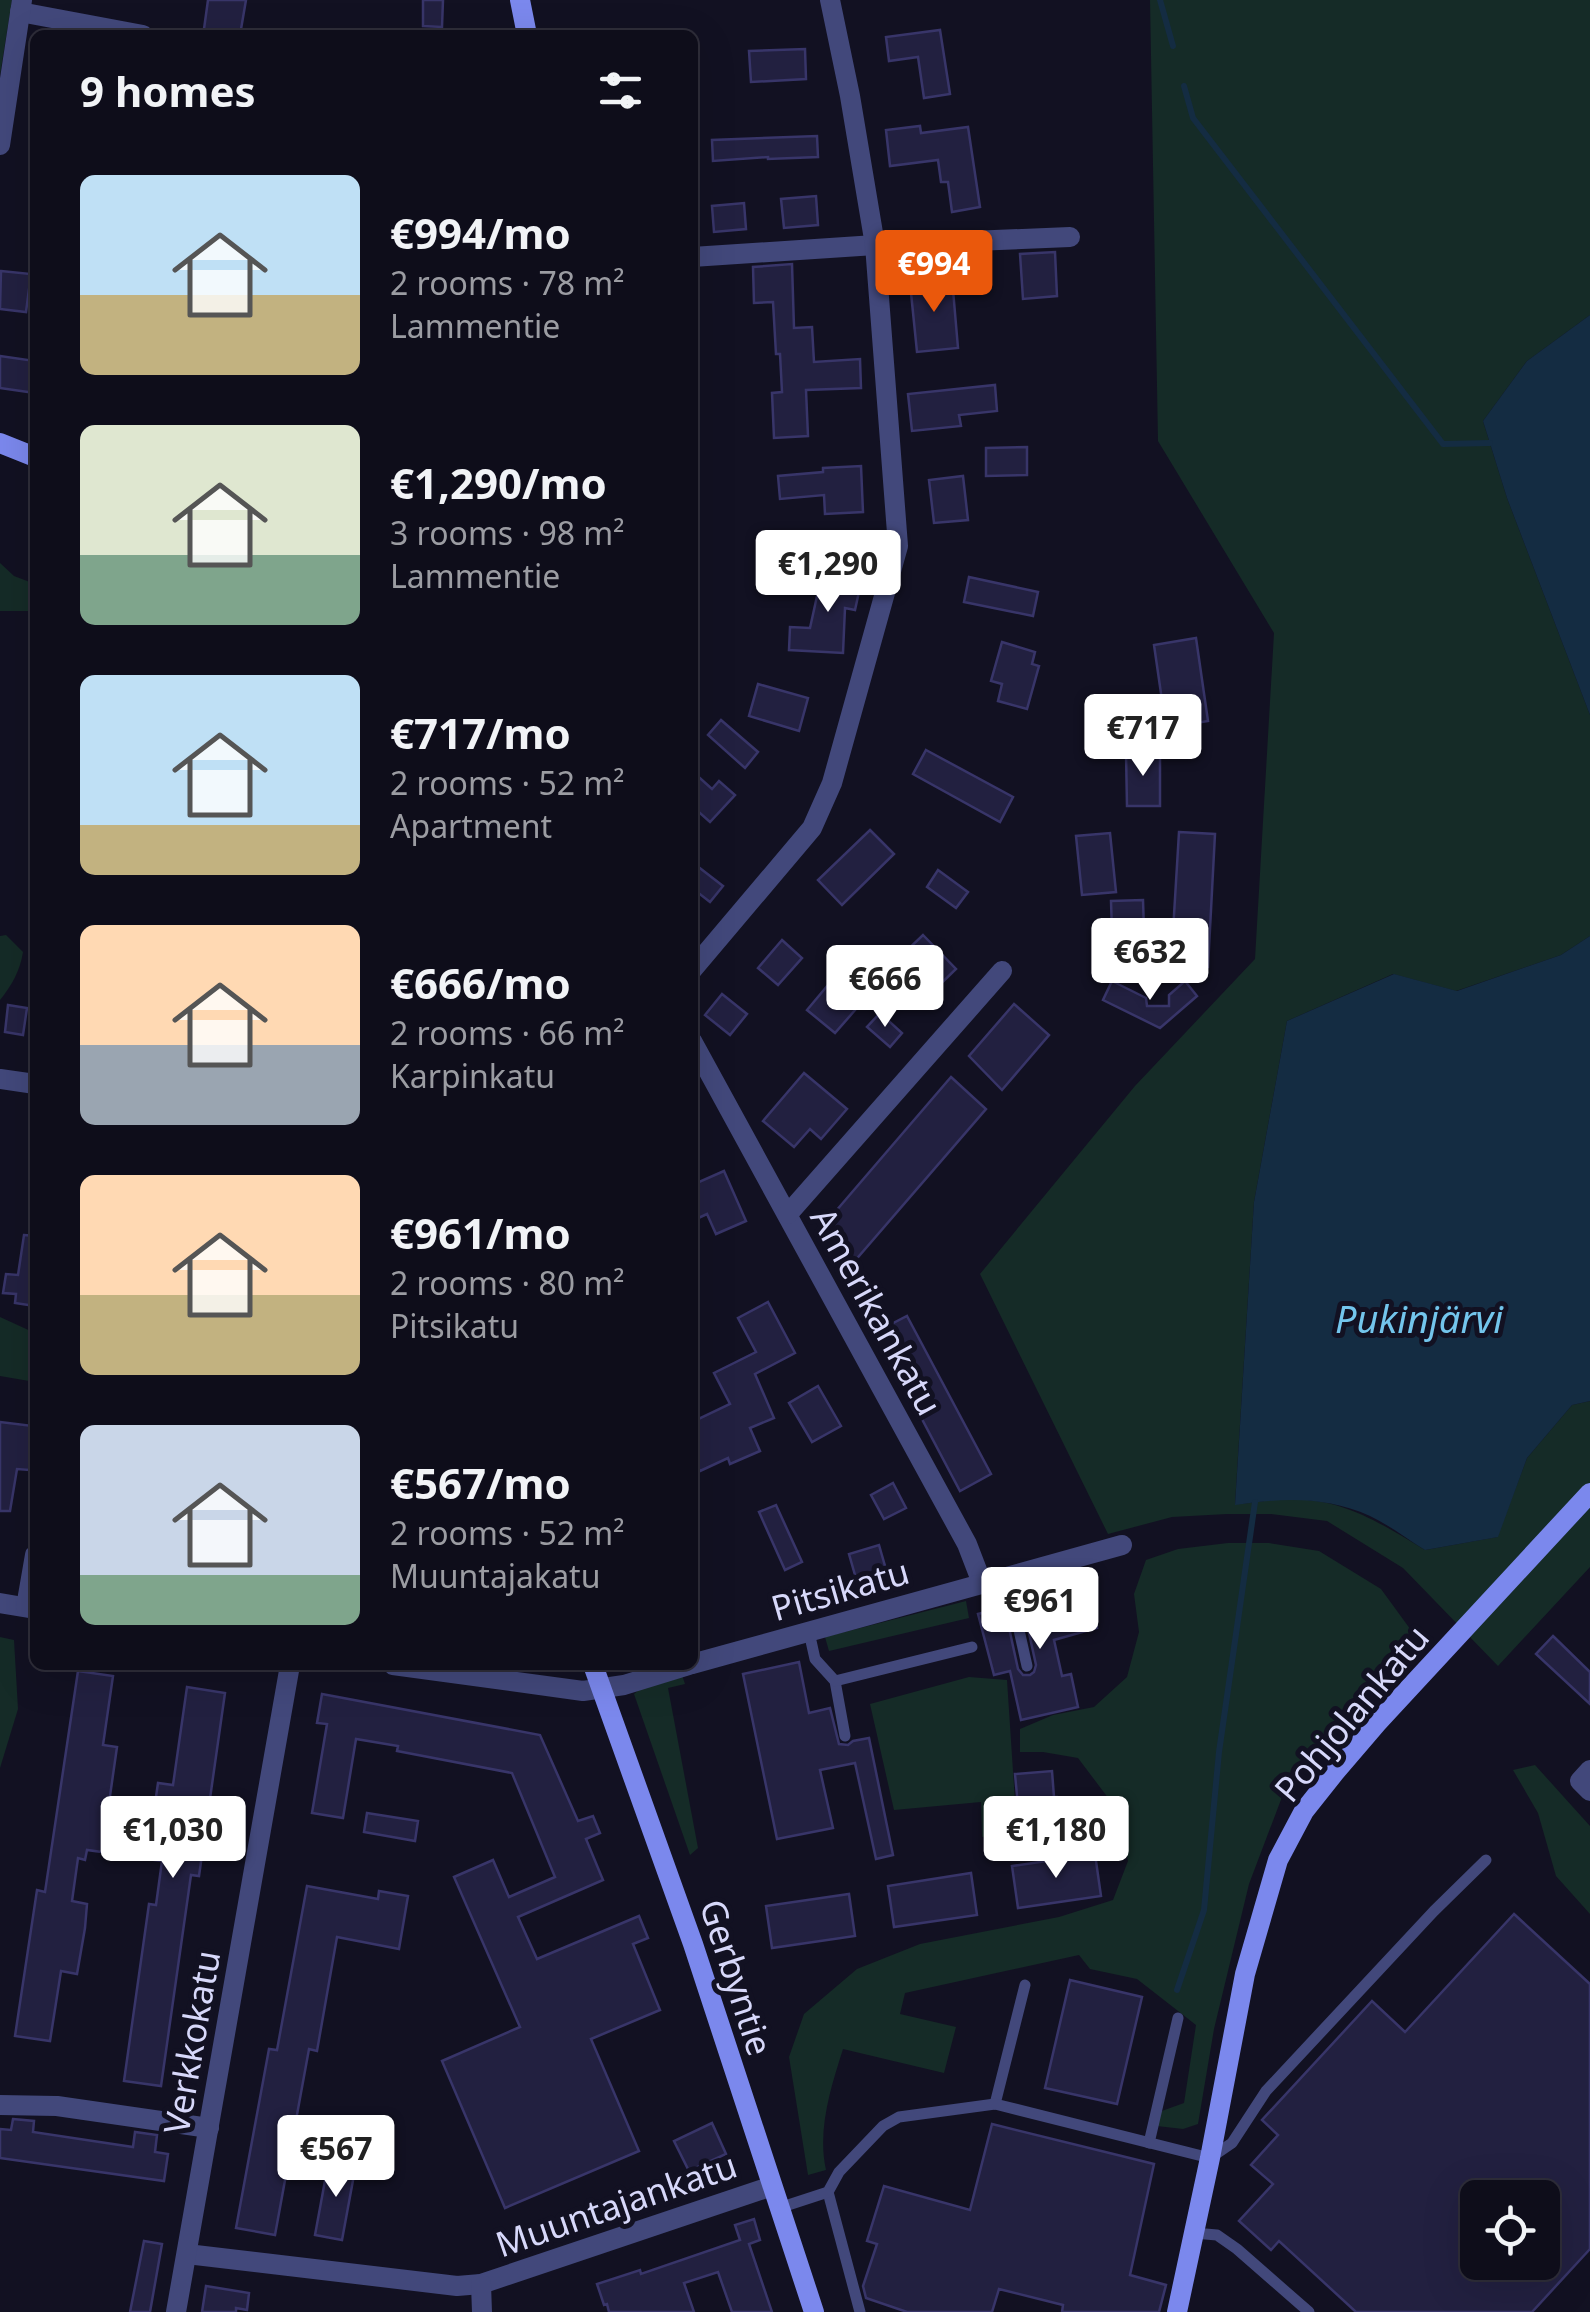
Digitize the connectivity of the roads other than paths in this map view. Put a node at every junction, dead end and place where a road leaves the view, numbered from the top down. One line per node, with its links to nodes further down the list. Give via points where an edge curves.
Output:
1 (520, 0): 5 (main road)
2 (830, 0): 8 (street)
3 (21, 6): 4 (street); 6 (street)
4 (122, 30)
5 (525, 30)
6 (0, 145)
7 (1070, 237): 8 (street)
8 (874, 244): 9 (street); 12 (street, via 898,546 832,783 812,828)
9 (698, 257)
10 (0, 443): 11 (main road)
11 (30, 455)
12 (698, 963)
13 (1002, 971): 17 (street)
14 (701, 1073): 17 (street, Amerikankatu)
15 (0, 1078): 16 (street)
16 (30, 1083)
17 (788, 1214): 21 (street, Amerikankatu, via 967,1544)
18 (1590, 1493): 42 (main road, Pohjolankatu, via 1304,1811 1278,1860 1244,1974)
19 (1122, 1545): 20 (street, Pitsikatu)
20 (1007, 1576): 21 (street, Pitsikatu); 27 (lane)
21 (982, 1584): 24 (street, Pitsikatu)
22 (0, 1603): 23 (street)
23 (30, 1608)
24 (809, 1632): 26 (street, Pitsikatu); 32 (lane, via 815,1659)
25 (972, 1647): 32 (lane)
26 (698, 1662)
27 (1027, 1666)
28 (289, 1670): 40 (street, Verkkokatu)
29 (430, 1670): 33 (street, Pitsikatu)
30 (595, 1670): 33 (main road, Gerbyntie)
31 (672, 1670): 33 (street, Pitsikatu)
32 (834, 1681): 34 (lane)
33 (601, 1689): 43 (main road, Gerbyntie)
34 (845, 1736)
35 (1486, 1860): 42 (lane, via 1266,2091 1232,2143)
36 (1025, 1985): 38 (lane)
37 (1178, 2018): 41 (lane)
38 (994, 2104): 41 (lane); 44 (lane, via 899,2117 882,2126)
39 (0, 2105): 40 (street, via 56,2106)
40 (209, 2128): 47 (street, Verkkokatu)
41 (1150, 2144): 42 (lane)
42 (1210, 2158): 46 (main road, Pohjolankatu)
43 (772, 2186): 45 (main road, Gerbyntie); 48 (street, Muuntajankatu)
44 (828, 2192): 45 (lane); 52 (lane)
45 (779, 2208): 51 (main road, Gerbyntie)
46 (1194, 2233): 53 (main road, Pohjolankatu); 54 (lane, via 1217,2236 1237,2249)
47 (186, 2254): 48 (street, Muuntajankatu); 49 (street, Verkkokatu)
48 (481, 2284): 50 (street)
49 (176, 2312)
50 (482, 2312)
51 (814, 2312)
52 (860, 2312)
53 (1177, 2312)
54 (1309, 2312)

